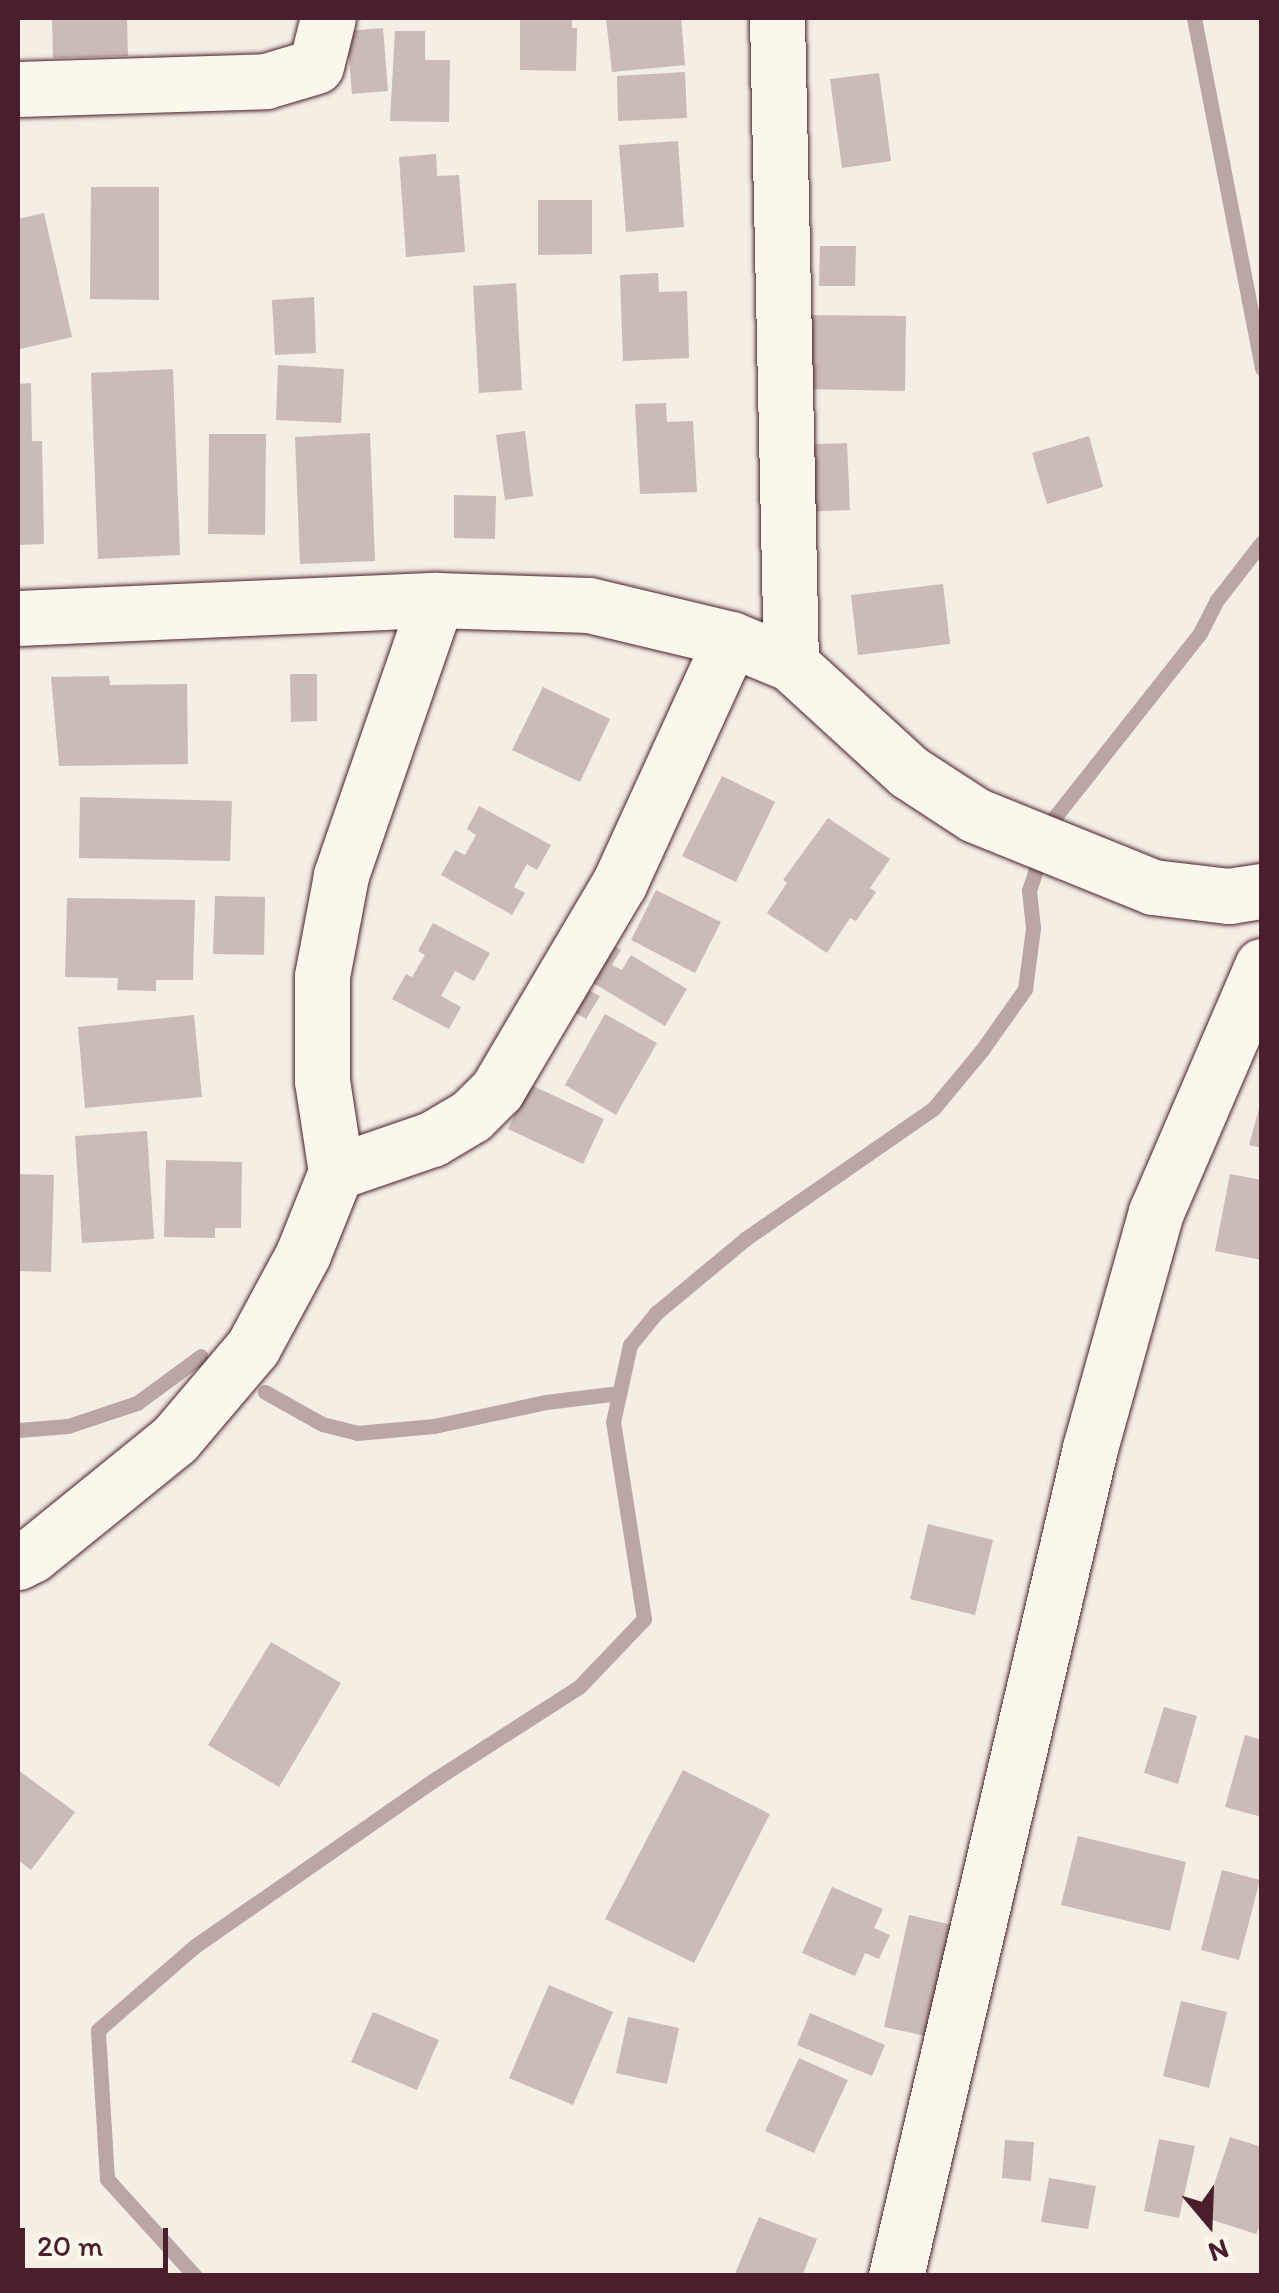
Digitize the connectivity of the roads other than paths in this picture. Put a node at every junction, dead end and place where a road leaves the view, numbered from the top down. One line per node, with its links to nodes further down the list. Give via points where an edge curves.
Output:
1 (328, 18): 3 (street, via 316,66 266,80)
2 (777, 18): 7 (street)
3 (18, 89)
4 (436, 600): 5 (street); 6 (street, via 589,605); 10 (street, via 341,874 322,976 322,1082)
5 (18, 618)
6 (730, 639): 7 (street); 10 (street, via 619,884 496,1090 471,1116 432,1139)
7 (790, 664): 8 (street, via 910,772 974,815 1152,888 1229,896)
8 (1262, 891)
9 (1262, 966): 12 (street, via 1156,1212 1090,1448)
10 (336, 1172): 11 (street, via 303,1254 253,1347 175,1439)
11 (18, 1562)
12 (896, 2276)

